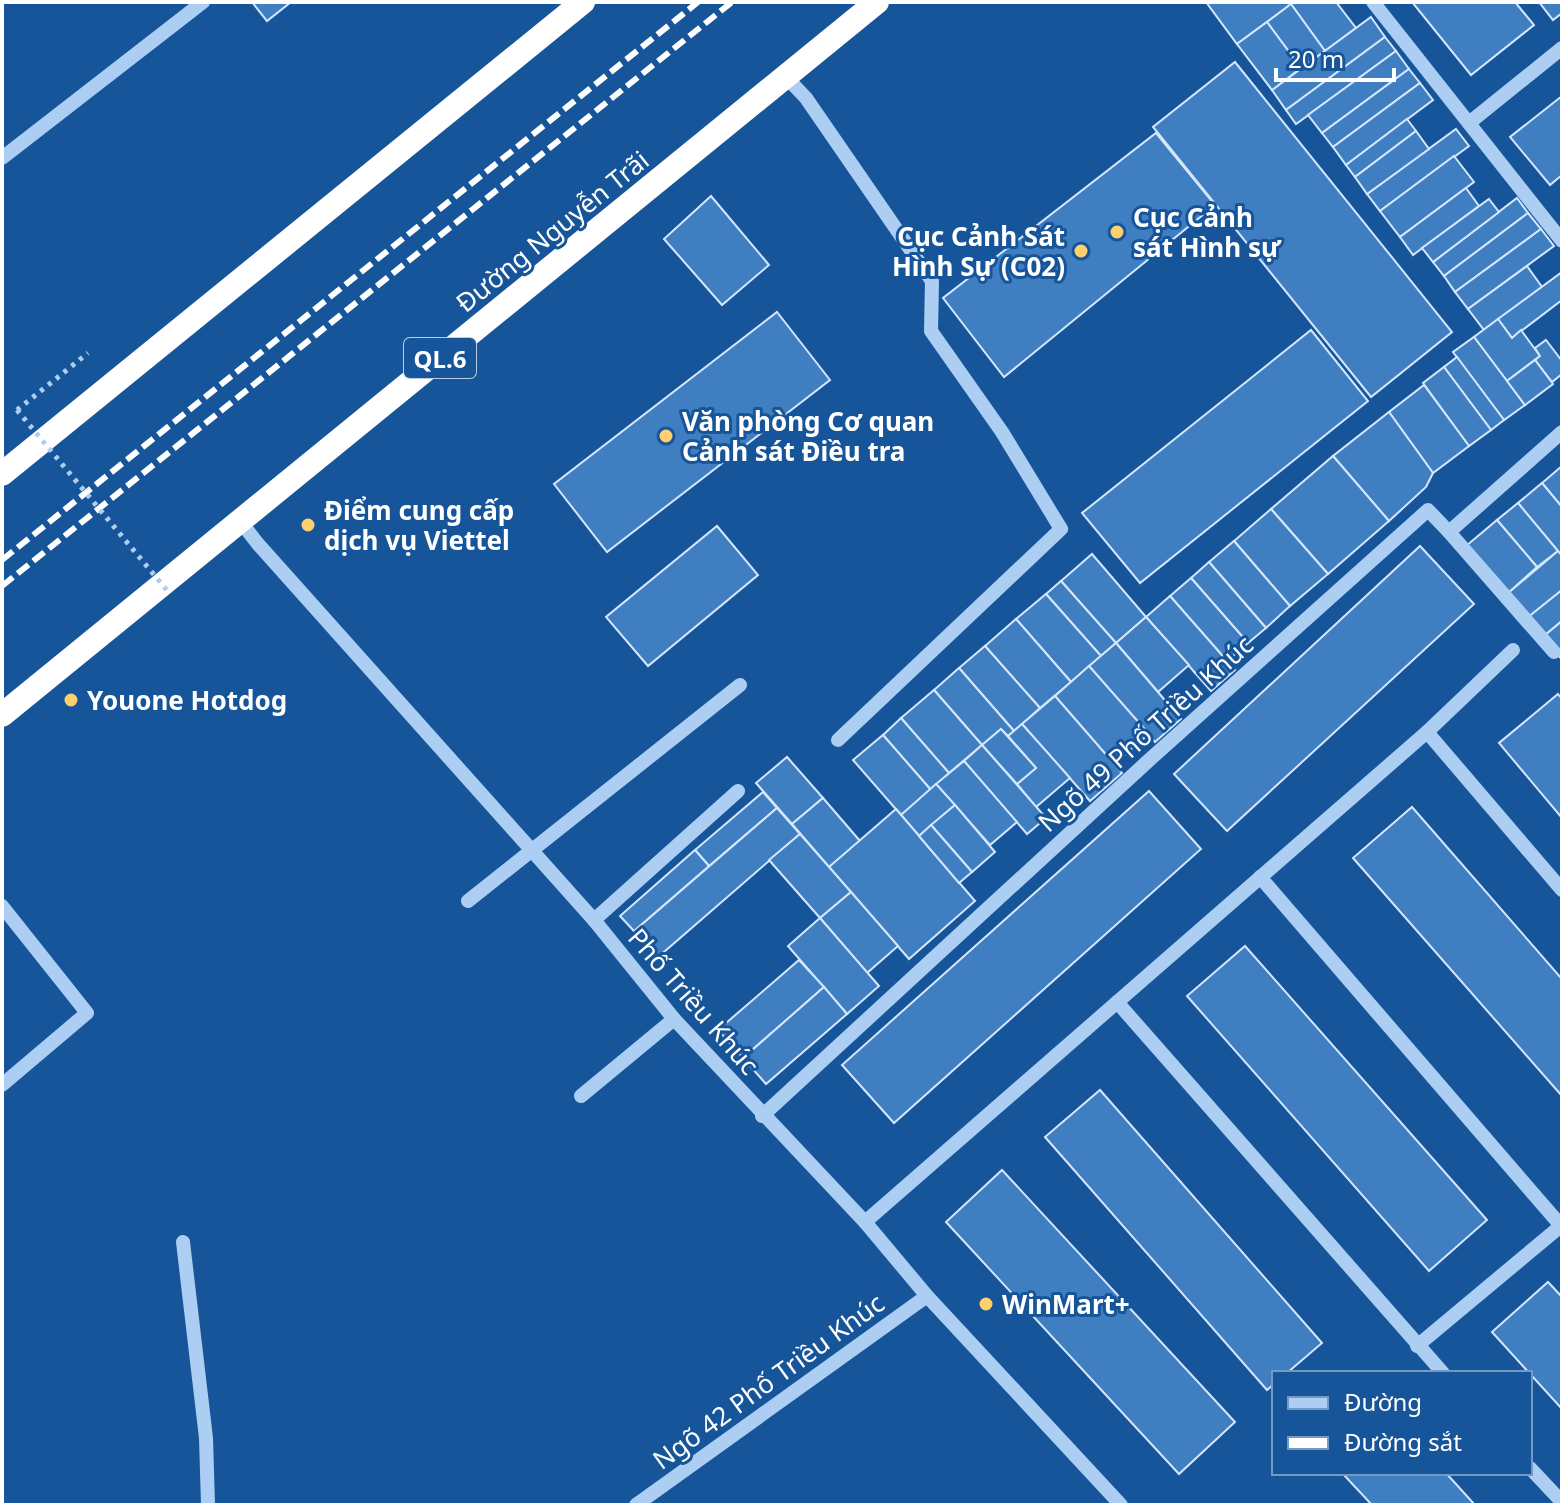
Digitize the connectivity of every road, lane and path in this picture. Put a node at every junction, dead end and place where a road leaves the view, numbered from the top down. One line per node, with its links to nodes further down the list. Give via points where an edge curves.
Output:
1 (203, 2): 8 (street)
2 (583, 2): 12 (highway)
3 (877, 2): 6 (highway, Đường Nguyễn Trãi / QL.6)
4 (1373, 2): 7 (street)
5 (1562, 48): 7 (street)
6 (786, 77): 13 (highway, Đường Nguyễn Trãi / QL.6); 21 (street, via 806,98 932,281 931,331 1061,529)
7 (1469, 123): 9 (street)
8 (2, 158)
9 (1562, 241)
10 (88, 353): 15 (path, bridge, via 17,410)
11 (1562, 432): 14 (street)
12 (2, 474)
13 (240, 521): 19 (highway, Đường Nguyễn Trãi / QL.6); 23 (street, Phố Triều Khúc)
14 (1449, 532): 17 (street); 33 (street, Ngõ 49 Phố Triều Khúc, via 1428,510)
15 (170, 594)
16 (1513, 650): 20 (street)
17 (1554, 652)
18 (740, 685): 23 (street)
19 (2, 715)
20 (1427, 732): 24 (street); 25 (street)
21 (838, 740)
22 (738, 791): 28 (street)
23 (531, 850): 26 (street); 28 (street, Phố Triều Khúc)
24 (1260, 877): 29 (street); 35 (street)
25 (1562, 890)
26 (468, 901)
27 (2, 906): 31 (street, via 87,1013)
28 (594, 920): 30 (street, Phố Triều Khúc)
29 (1117, 1002): 34 (street); 38 (street)
30 (674, 1019): 32 (street); 33 (street, Phố Triều Khúc)
31 (2, 1085)
32 (581, 1096)
33 (762, 1116): 34 (street, Phố Triều Khúc)
34 (865, 1222): 37 (street, Phố Triều Khúc)
35 (1562, 1226): 38 (street)
36 (183, 1242): 42 (street, via 206,1438)
37 (927, 1296): 43 (street, Ngõ 42 Phố Triều Khúc); 44 (street, Phố Triều Khúc)
38 (1417, 1346): 39 (street)
39 (1441, 1371)
40 (1532, 1470): 41 (street)
41 (1562, 1502)
42 (208, 1505)
43 (636, 1505)
44 (1121, 1505)

